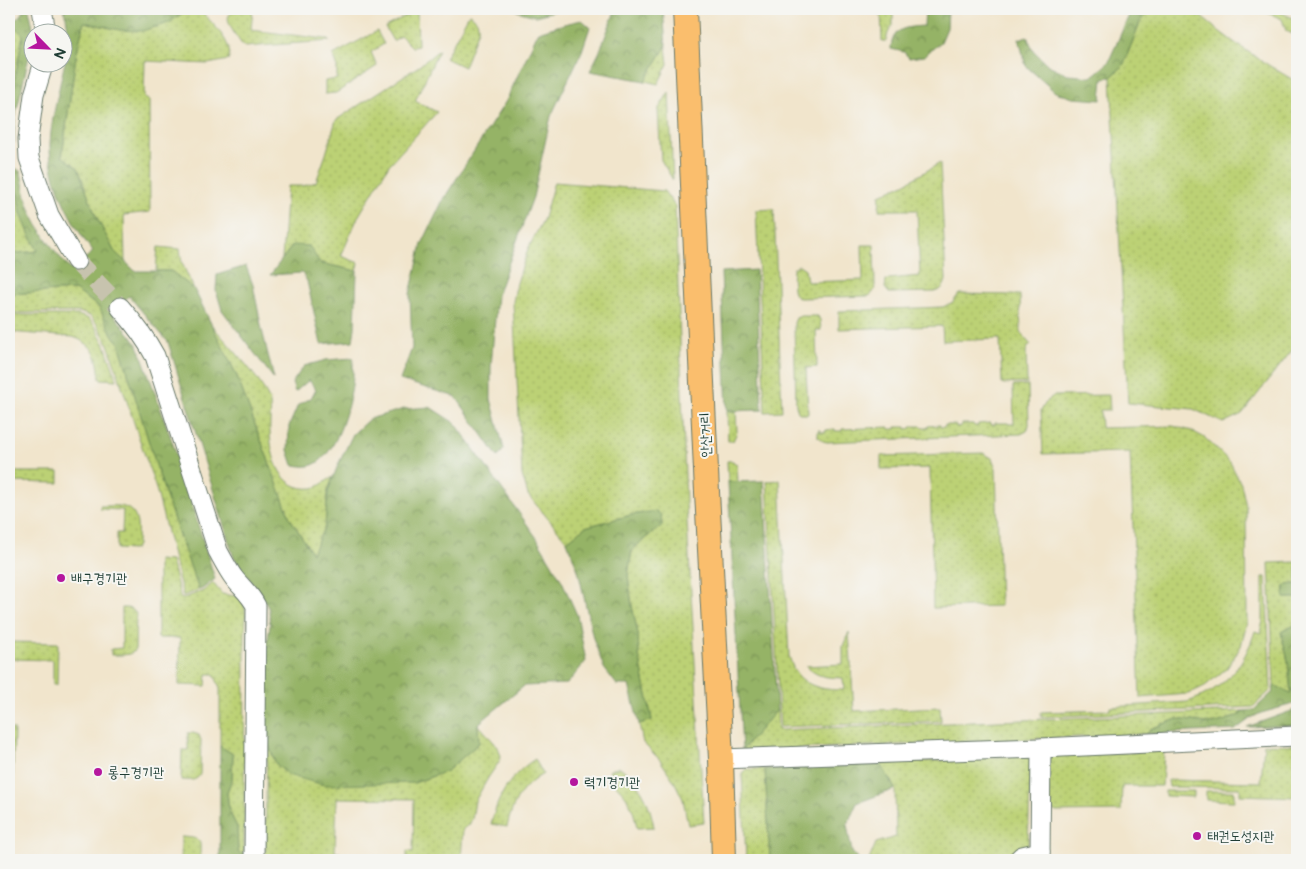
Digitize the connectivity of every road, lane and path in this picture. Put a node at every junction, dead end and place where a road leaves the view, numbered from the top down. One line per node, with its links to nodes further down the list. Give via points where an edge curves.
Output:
1 (42, 9): 3 (street)
2 (685, 9): 9 (main road, 안산거리)
3 (44, 22)
4 (41, 72): 5 (street, via 34,95 28,139 29,158 49,215)
5 (76, 261)
6 (120, 307): 11 (street, via 134,322 155,356 218,551 256,606)
7 (1297, 736): 8 (street)
8 (1041, 748): 9 (street); 10 (street)
9 (721, 759): 12 (main road, 안산거리)
10 (1040, 856): 13 (street, via 1022,856)
11 (254, 860)
12 (724, 860)
13 (1018, 860)

